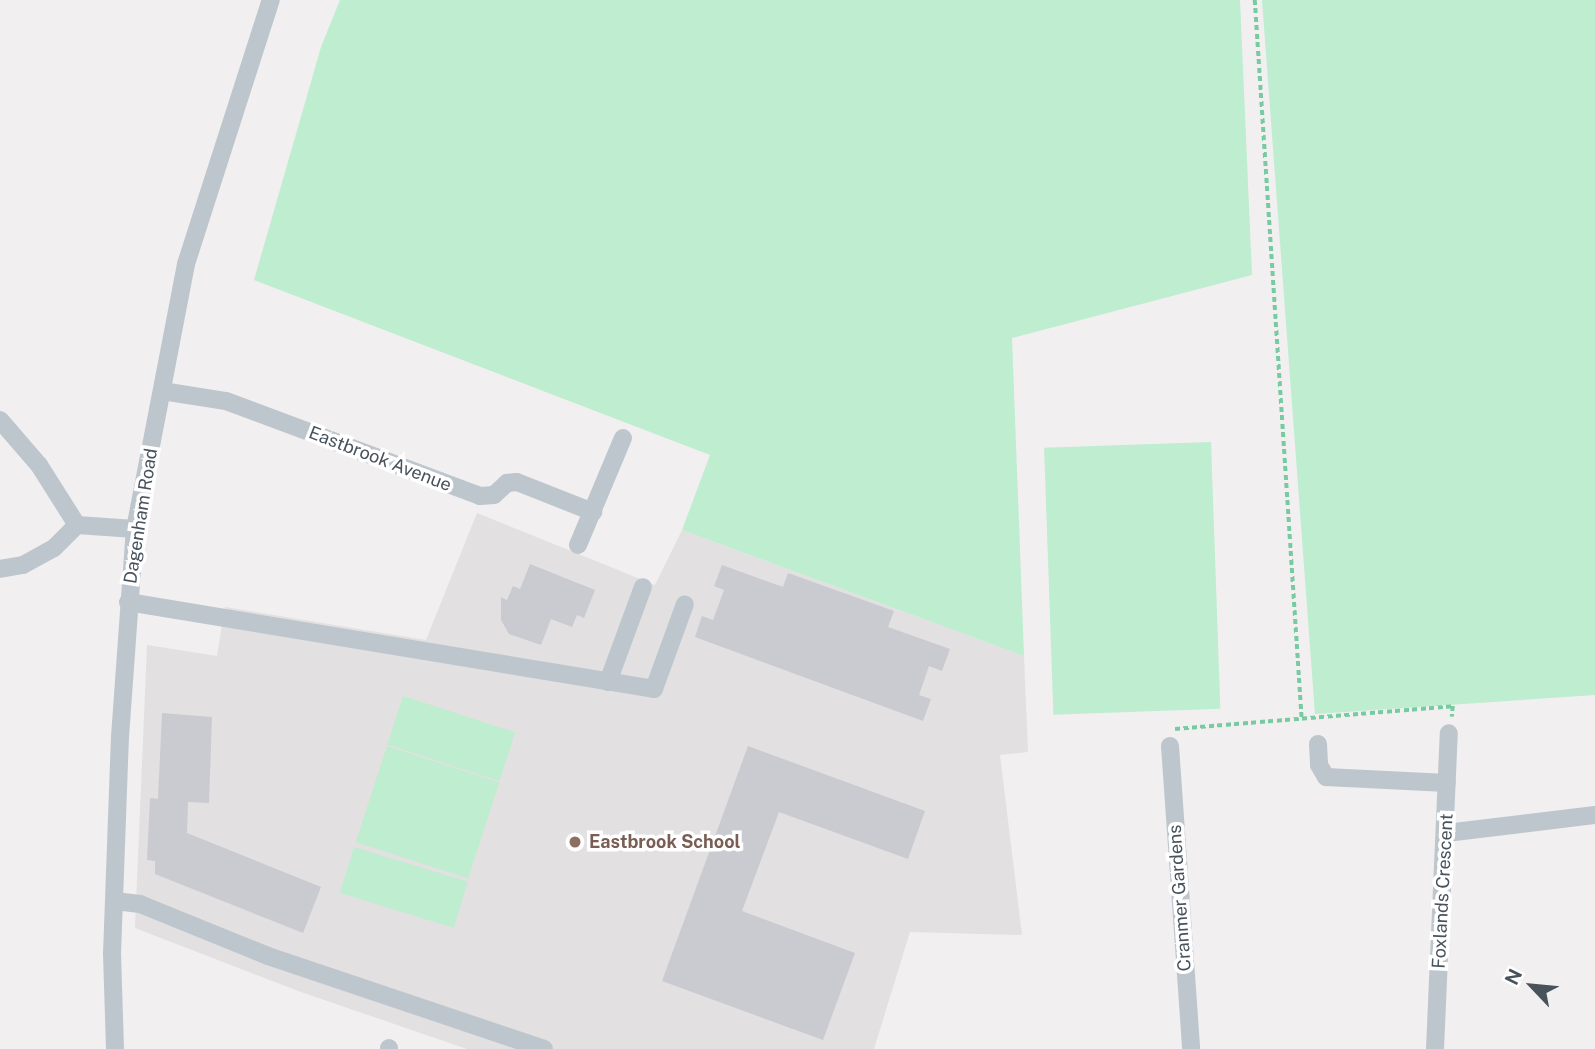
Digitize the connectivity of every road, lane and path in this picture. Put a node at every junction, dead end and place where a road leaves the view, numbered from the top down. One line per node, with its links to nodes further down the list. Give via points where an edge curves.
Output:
1 (271, 0): 3 (street, Dagenham Road, via 186,264)
2 (1255, 0): 15 (path)
3 (162, 391): 6 (street, Eastbrook Avenue, via 226,401 480,496 494,495 507,483 517,482); 8 (street, Dagenham Road)
4 (0, 420): 7 (street, via 39,465)
5 (623, 438): 6 (street)
6 (593, 512): 9 (street)
7 (77, 526): 8 (street); 10 (street, via 54,548 23,565)
8 (135, 529): 12 (street, Dagenham Road)
9 (578, 545)
10 (0, 569)
11 (643, 587): 14 (street)
12 (128, 602): 14 (street); 22 (street, Dagenham Road)
13 (685, 604): 14 (street, via 654,689)
14 (608, 682)
15 (1302, 720): 16 (path, via 1452,706); 18 (path, via 1169,730)
16 (1449, 733): 19 (street, Foxlands Crescent)
17 (1318, 744): 19 (street, via 1319,765 1326,777)
18 (1170, 746): 25 (street, Cranmer Gardens)
19 (1447, 783): 21 (street, Foxlands Crescent)
20 (1595, 815): 21 (street)
21 (1446, 833): 26 (street, Foxlands Crescent)
22 (115, 901): 23 (street, Dagenham Road); 24 (street, via 140,904 268,956)
23 (115, 1049)
24 (544, 1049)
25 (1191, 1049)
26 (1435, 1049)

